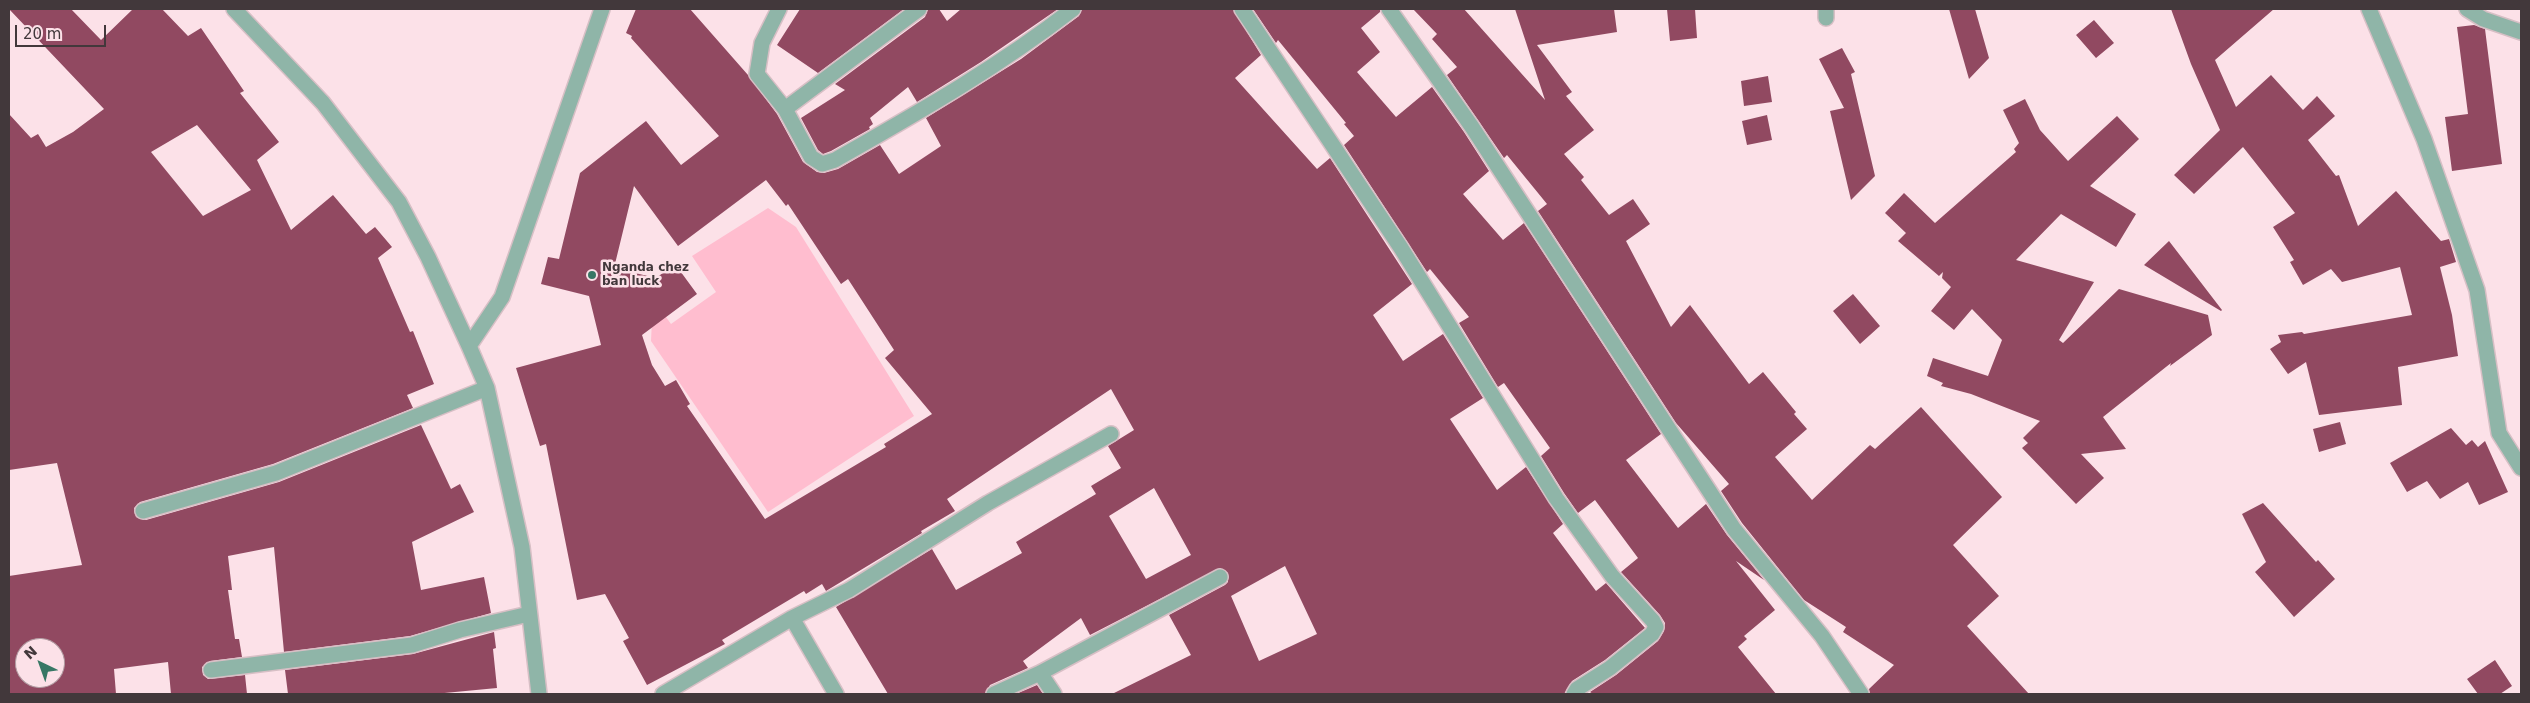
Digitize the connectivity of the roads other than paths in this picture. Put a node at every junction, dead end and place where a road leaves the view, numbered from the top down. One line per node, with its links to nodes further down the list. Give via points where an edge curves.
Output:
1 (234, 9): 12 (street, via 323,102 399,202)
2 (602, 9): 12 (street, via 502,297)
3 (779, 9): 11 (street, via 762,43 757,74)
4 (919, 9): 11 (street)
5 (1074, 9): 11 (street, via 976,79 835,160 822,164 811,157)
6 (1242, 9): 27 (street, via 1401,248 1556,498 1612,576 1654,621 1656,627 1652,634)
7 (1389, 9): 28 (street, via 1472,127 1734,529 1822,636)
8 (2369, 9): 15 (street, via 2424,139 2477,290 2499,433)
9 (2467, 9): 10 (street, via 2483,19)
10 (2521, 32)
11 (785, 108)
12 (469, 346): 13 (street)
13 (487, 388): 16 (street, via 276,473); 18 (street, via 522,547)
14 (1111, 434): 19 (street, via 988,503 849,590)
15 (2521, 468)
16 (143, 511)
17 (1220, 577): 21 (street)
18 (530, 614): 20 (street, via 412,645); 22 (street)
19 (792, 618): 23 (street); 24 (street)
20 (211, 670)
21 (1040, 673): 25 (street); 26 (street)
22 (538, 694)
23 (664, 694)
24 (836, 694)
25 (994, 694)
26 (1054, 694)
27 (1574, 694)
28 (1861, 694)

